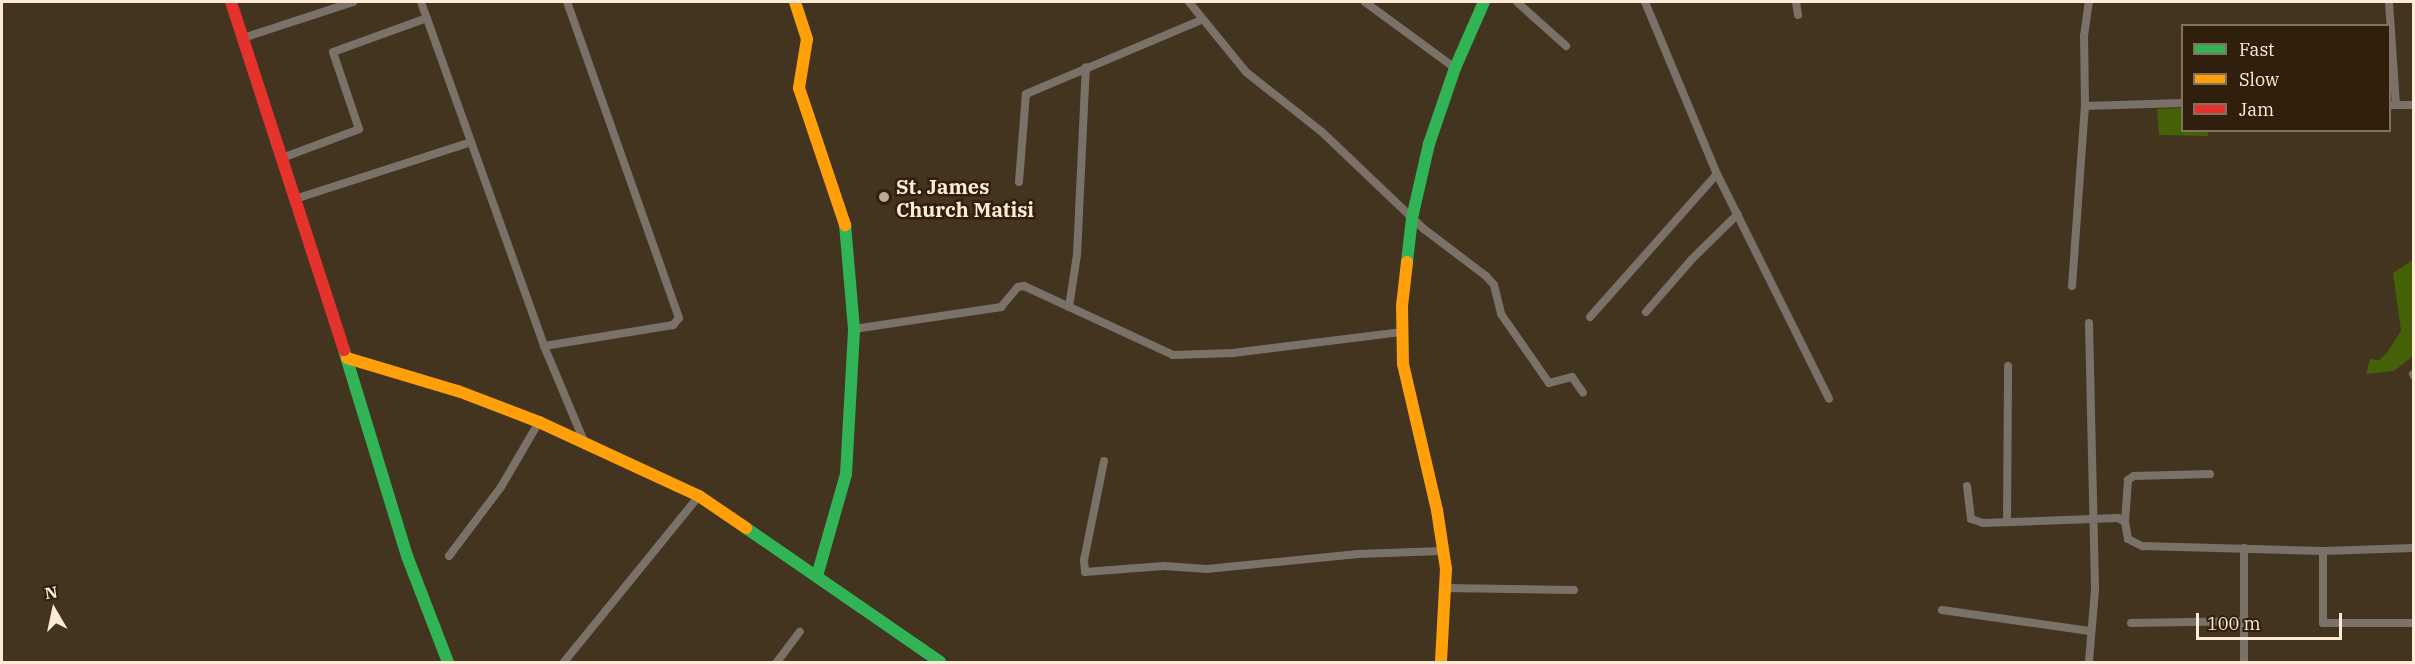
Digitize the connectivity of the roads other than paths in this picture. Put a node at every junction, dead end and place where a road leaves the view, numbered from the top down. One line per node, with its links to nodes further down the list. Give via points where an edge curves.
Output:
1 (231, 2): 18 (street)
2 (353, 2): 18 (street)
3 (421, 2): 15 (street)
4 (567, 2): 41 (street, via 679,318 673,325)
5 (795, 2): 39 (street, via 807,39 799,88 846,227)
6 (1189, 2): 16 (street)
7 (1365, 2): 22 (street)
8 (1484, 2): 22 (street)
9 (1516, 2): 19 (street)
10 (1645, 2): 29 (street)
11 (1796, 2): 14 (street)
12 (2089, 2): 26 (street, via 2084,36)
13 (2389, 2): 17 (street)
14 (1798, 15)
15 (427, 18): 27 (street); 28 (street, via 333,52 359,129)
16 (1201, 20): 21 (street); 33 (street, via 1246,72 1316,127)
17 (2390, 24)
18 (243, 38): 28 (street)
19 (1566, 46)
20 (2391, 54): 24 (street)
21 (1086, 67): 30 (street, via 1026,94); 35 (street, via 1077,255)
22 (1455, 68): 33 (street, via 1429,144)
23 (2181, 103): 26 (street)
24 (2393, 105): 25 (street)
25 (2414, 105)
26 (2085, 106): 34 (street)
27 (471, 142): 31 (street); 41 (street)
28 (282, 158): 31 (street)
29 (1716, 174): 32 (street); 37 (street)
30 (1019, 182)
31 (295, 199): 42 (street)
32 (1738, 214): 36 (street); 45 (street)
33 (1413, 218): 40 (street); 44 (street, via 1494,285 1502,314 1549,383 1572,377)
34 (2072, 286)
35 (1069, 307): 39 (street, via 1021,286 1001,307); 40 (street, via 1173,355 1233,353)
36 (1646, 312)
37 (1590, 317)
38 (2089, 323): 52 (street)
39 (855, 329): 60 (street, via 846,474)
40 (1401, 332): 57 (street, via 1403,364 1437,510)
41 (544, 346): 47 (street)
42 (347, 358): 46 (street, via 458,391); 69 (street, via 407,556)
43 (2008, 366): 53 (street)
44 (1583, 393)
45 (1829, 399)
46 (539, 422): 47 (street); 59 (street, via 501,487)
47 (583, 440): 51 (street)
48 (1104, 461): 57 (street, via 1083,561 1085,572 1164,566 1207,569 1358,554)
49 (2210, 474): 54 (street, via 2134,476 2128,480)
50 (1967, 486): 53 (street, via 1971,519)
51 (699, 496): 60 (street); 70 (street)
52 (2092, 521): 53 (street); 54 (street, via 2118,518); 68 (street, via 2095,590)
53 (2007, 522)
54 (2125, 522): 55 (street, via 2128,539 2142,546)
55 (2244, 548): 58 (street); 64 (street)
56 (2414, 548): 58 (street)
57 (1442, 551): 61 (street)
58 (2323, 551): 66 (street, via 2323,623)
59 (448, 556)
60 (818, 576): 72 (street)
61 (1444, 588): 62 (street); 73 (street)
62 (1574, 590)
63 (1942, 610): 68 (street)
64 (2246, 621): 65 (street); 75 (street)
65 (2131, 623)
66 (2414, 623)
67 (800, 632): 71 (street)
68 (2090, 632): 74 (street)
69 (448, 663)
70 (564, 663)
71 (777, 663)
72 (940, 663)
73 (1441, 663)
74 (2089, 663)
75 (2244, 663)

